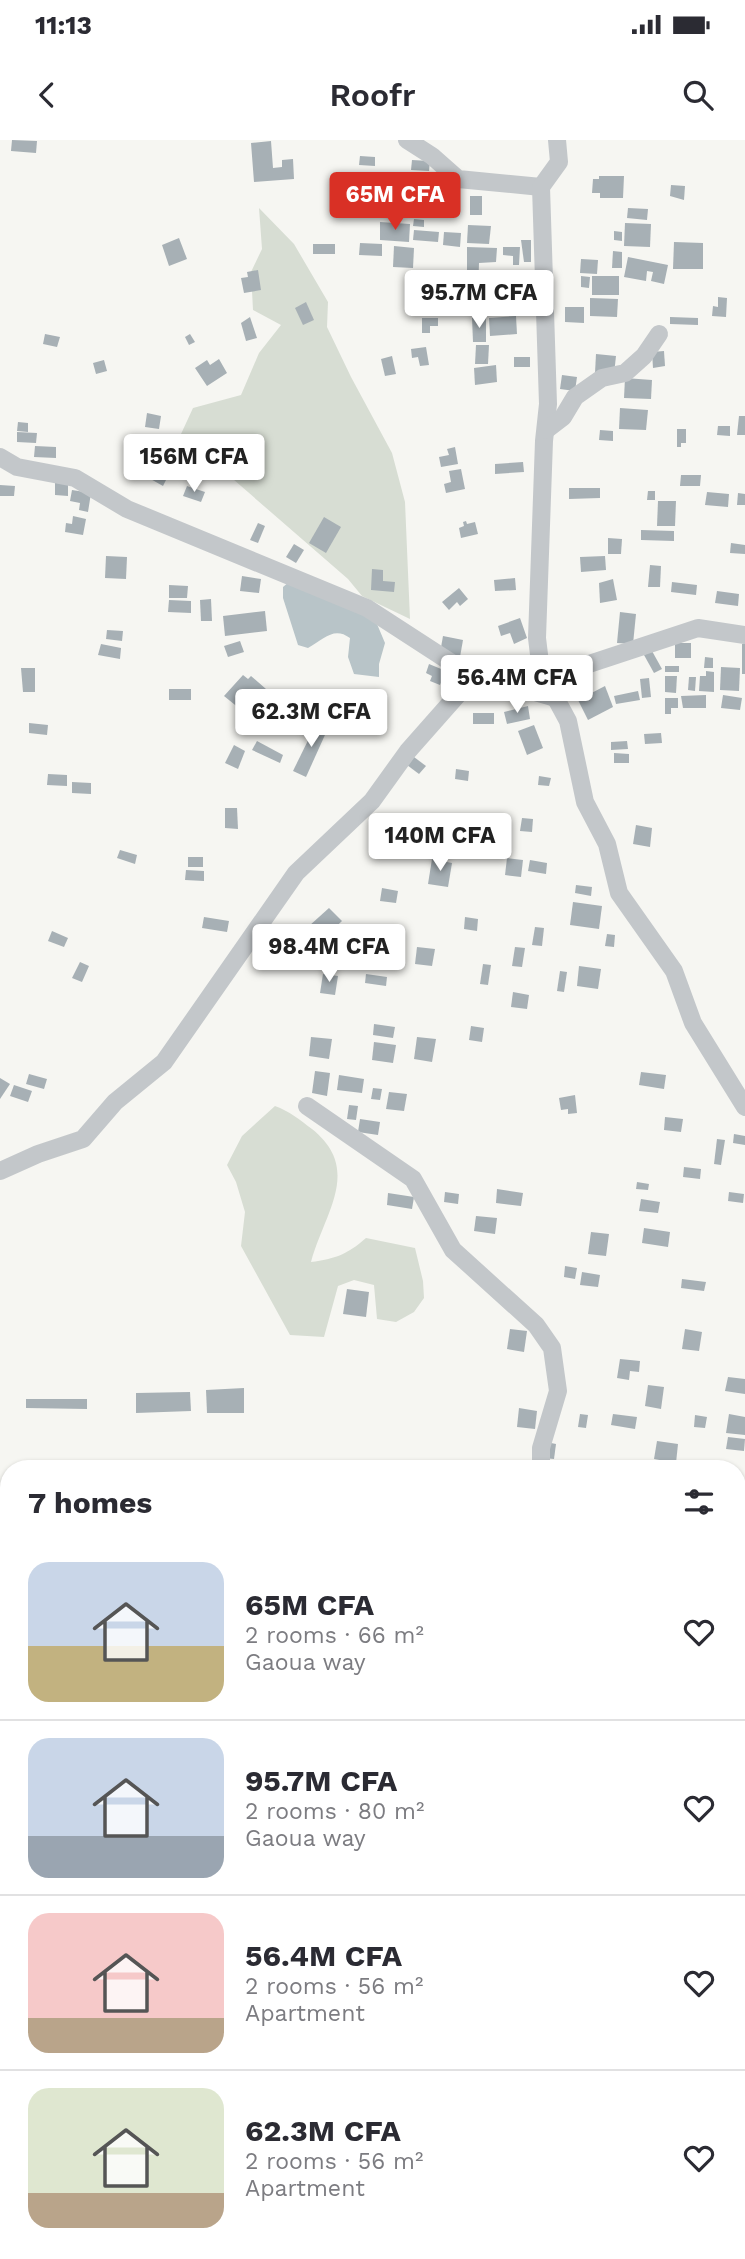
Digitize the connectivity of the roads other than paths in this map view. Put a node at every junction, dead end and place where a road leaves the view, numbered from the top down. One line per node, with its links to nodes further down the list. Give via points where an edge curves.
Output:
1 (407, 140): 3 (street, via 458,179)
2 (557, 140): 3 (street, via 559,162)
3 (541, 187): 5 (street)
4 (659, 334): 5 (street, via 625,373 602,378 575,397 563,417)
5 (546, 430): 8 (street, via 537,638)
6 (0, 457): 9 (street, via 17,467 75,478 127,509 367,608)
7 (745, 635): 8 (street, via 698,628 583,666)
8 (541, 671): 10 (street)
9 (481, 682): 10 (street, via 501,682); 13 (street, via 461,691 372,801 296,873 164,1062 115,1102 83,1139)
10 (556, 698): 12 (street, via 568,720 585,802 607,844 618,893 674,971 694,1023)
11 (307, 1107): 14 (street, via 413,1179 453,1250 536,1325 552,1348 558,1391)
12 (745, 1107)
13 (0, 1171)
14 (541, 1460)

